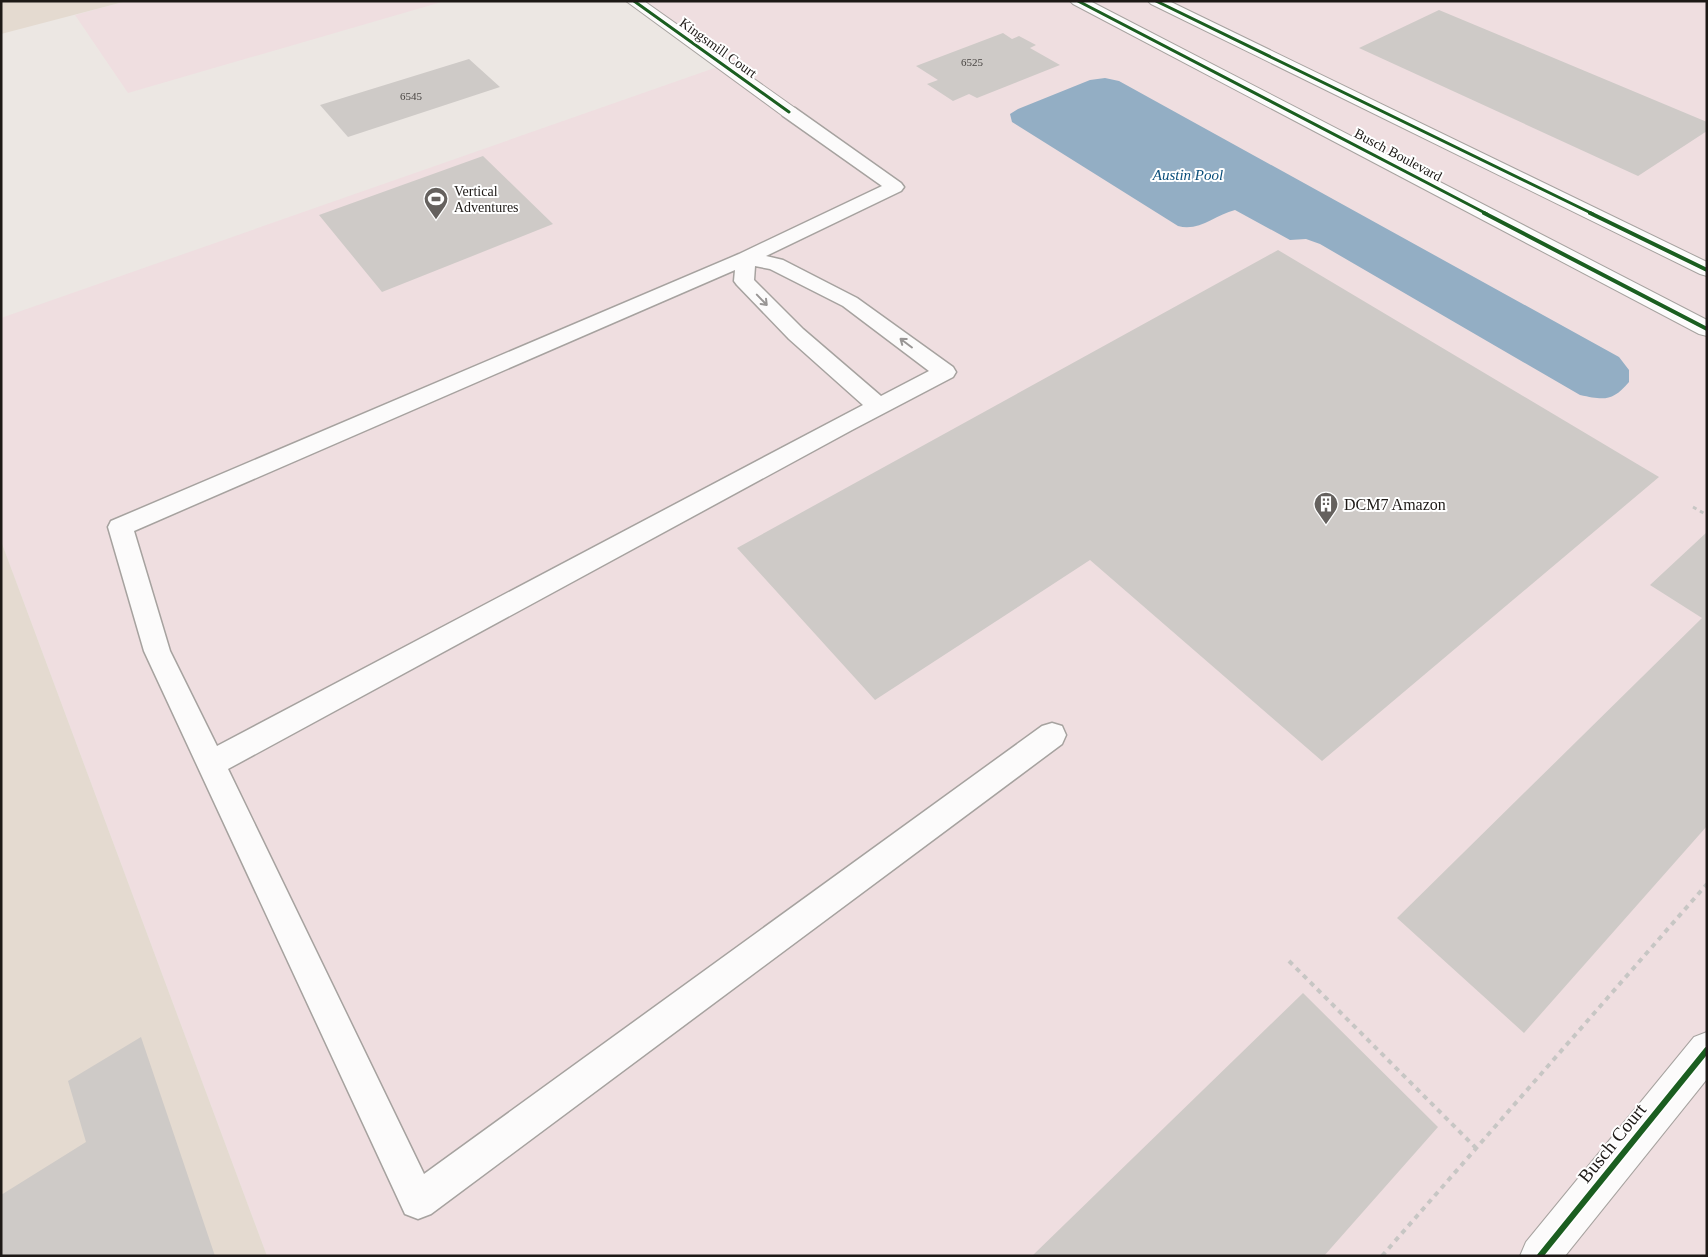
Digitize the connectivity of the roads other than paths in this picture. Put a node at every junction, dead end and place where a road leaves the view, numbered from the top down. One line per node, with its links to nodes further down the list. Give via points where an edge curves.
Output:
1 (634, 1): 4 (main road, Kingsmill Court)
2 (1078, 1): 7 (main road, Busch Boulevard)
3 (1156, 1): 6 (main road, Busch Boulevard)
4 (789, 112): 5 (lane, via 895,188)
5 (746, 258): 8 (lane, one-way to 8, via 744,281 796,334); 8 (lane, one-way to 5, via 946,372 850,302 776,264); 10 (lane, via 120,527 158,651)
6 (1707, 270)
7 (1707, 329)
8 (878, 406): 10 (lane)
9 (1052, 735): 10 (lane, via 418,1201)
10 (210, 764)
11 (1707, 1050): 12 (main road, Busch Court)
12 (1540, 1256)

